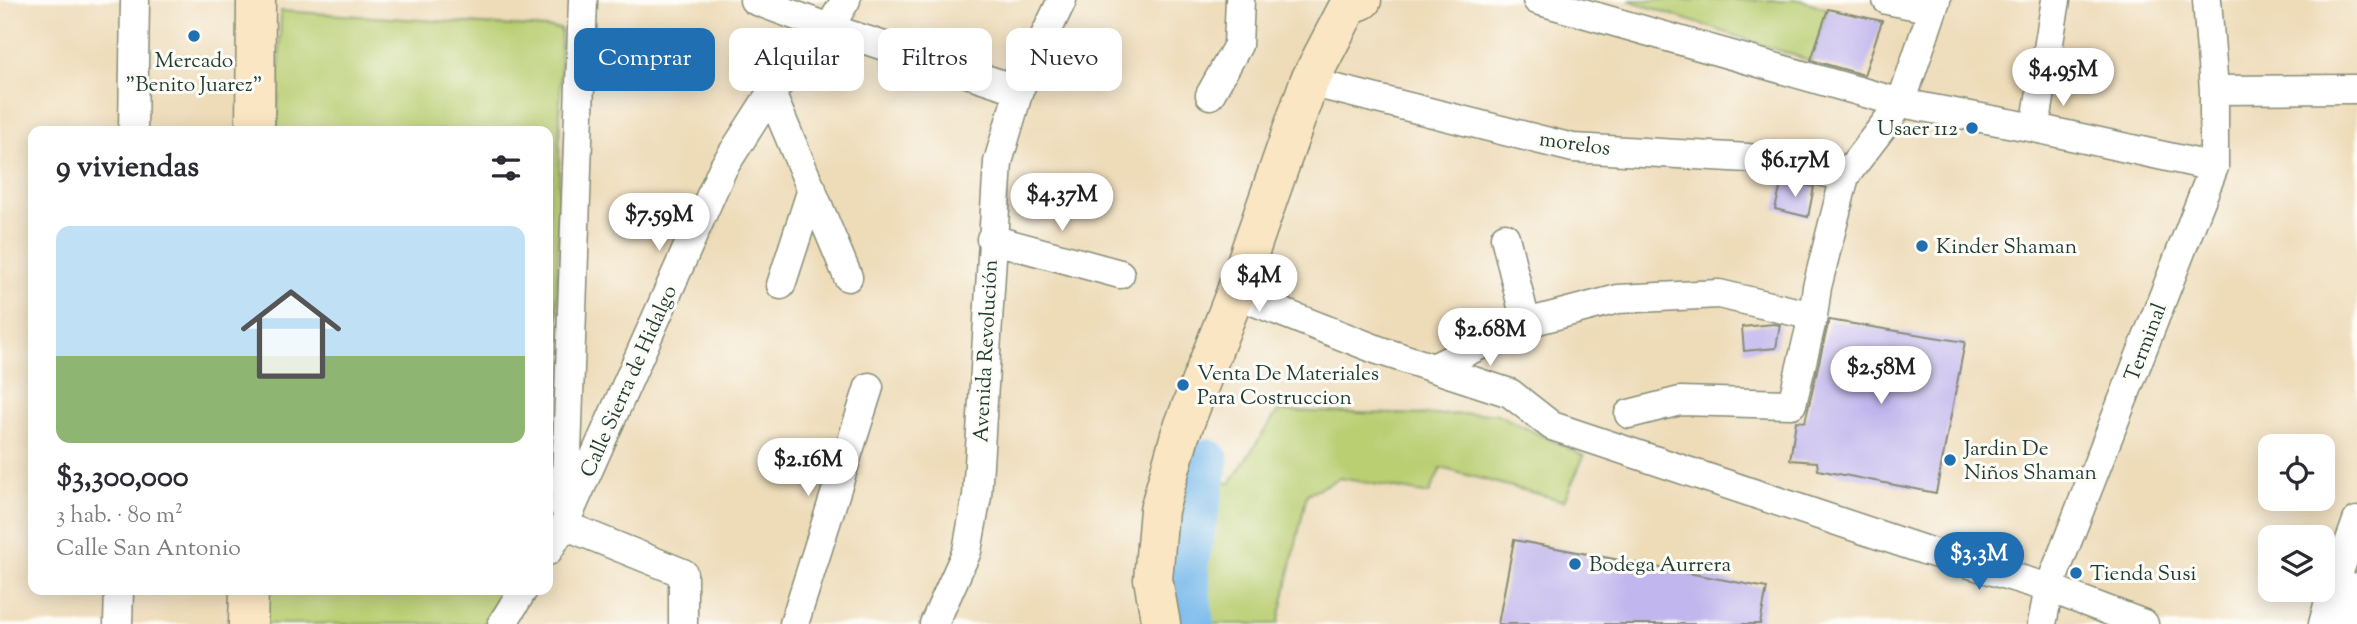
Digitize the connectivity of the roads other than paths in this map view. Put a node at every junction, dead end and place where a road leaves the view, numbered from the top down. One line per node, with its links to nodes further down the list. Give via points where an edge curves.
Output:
1 (135, 0): 25 (street)
2 (256, 0): 26 (street)
3 (583, 0): 43 (street)
4 (754, 0): 14 (street)
5 (846, 0): 14 (street, Calle Sierra de Hidalgo)
6 (1062, 0): 15 (street, Avenida Revolución)
7 (1240, 0): 23 (street, via 1238,46)
8 (1537, 0): 24 (street)
9 (1886, 0): 13 (street)
10 (2056, 0): 27 (street)
11 (2207, 0): 20 (street, Terminal)
12 (1352, 1): 17 (street)
13 (1934, 5): 24 (street)
14 (829, 28)
15 (1049, 28)
16 (864, 39): 18 (street)
17 (1309, 82): 29 (street, morelos, via 1573,148 1748,158); 36 (street)
18 (1006, 86)
19 (2357, 89): 20 (street)
20 (2214, 90): 28 (street, Terminal)
21 (1019, 91): 32 (street, Avenida Revolución, via 998,162)
22 (771, 93): 30 (street); 43 (street, Calle Sierra de Hidalgo, via 723,168)
23 (1210, 95)
24 (1901, 103): 27 (street); 29 (street)
25 (133, 126)
26 (256, 126)
27 (2035, 128): 28 (street)
28 (2214, 167): 46 (street, Terminal)
29 (1846, 176): 37 (street)
30 (812, 190): 34 (street); 35 (street)
31 (1505, 237): 38 (street)
32 (991, 239): 33 (street); 55 (street, Avenida Revolución, via 977,495 967,551)
33 (1120, 274)
34 (848, 277)
35 (781, 285)
36 (1235, 294): 39 (street); 56 (street, via 1180,435 1159,510 1153,579)
37 (1813, 316): 38 (street, via 1719,294 1618,299); 41 (street, via 1791,404 1680,401)
38 (1526, 324): 39 (street)
39 (1433, 368): 46 (street, via 1510,393 1552,426)
40 (869, 387): 54 (street)
41 (1629, 414)
42 (2357, 521): 59 (street)
43 (564, 525): 44 (street, Calle Sierra de Hidalgo); 53 (street, via 683,573)
44 (553, 543)
45 (2357, 587): 60 (street)
46 (2049, 588): 57 (street, Terminal); 58 (street)
47 (119, 595): 50 (street)
48 (249, 595): 51 (street)
49 (520, 595): 52 (street)
50 (118, 624)
51 (248, 624)
52 (502, 624)
53 (683, 624)
54 (794, 624)
55 (934, 624)
56 (1161, 624)
57 (2042, 624)
58 (2144, 624)
59 (2323, 624)
60 (2339, 624)

